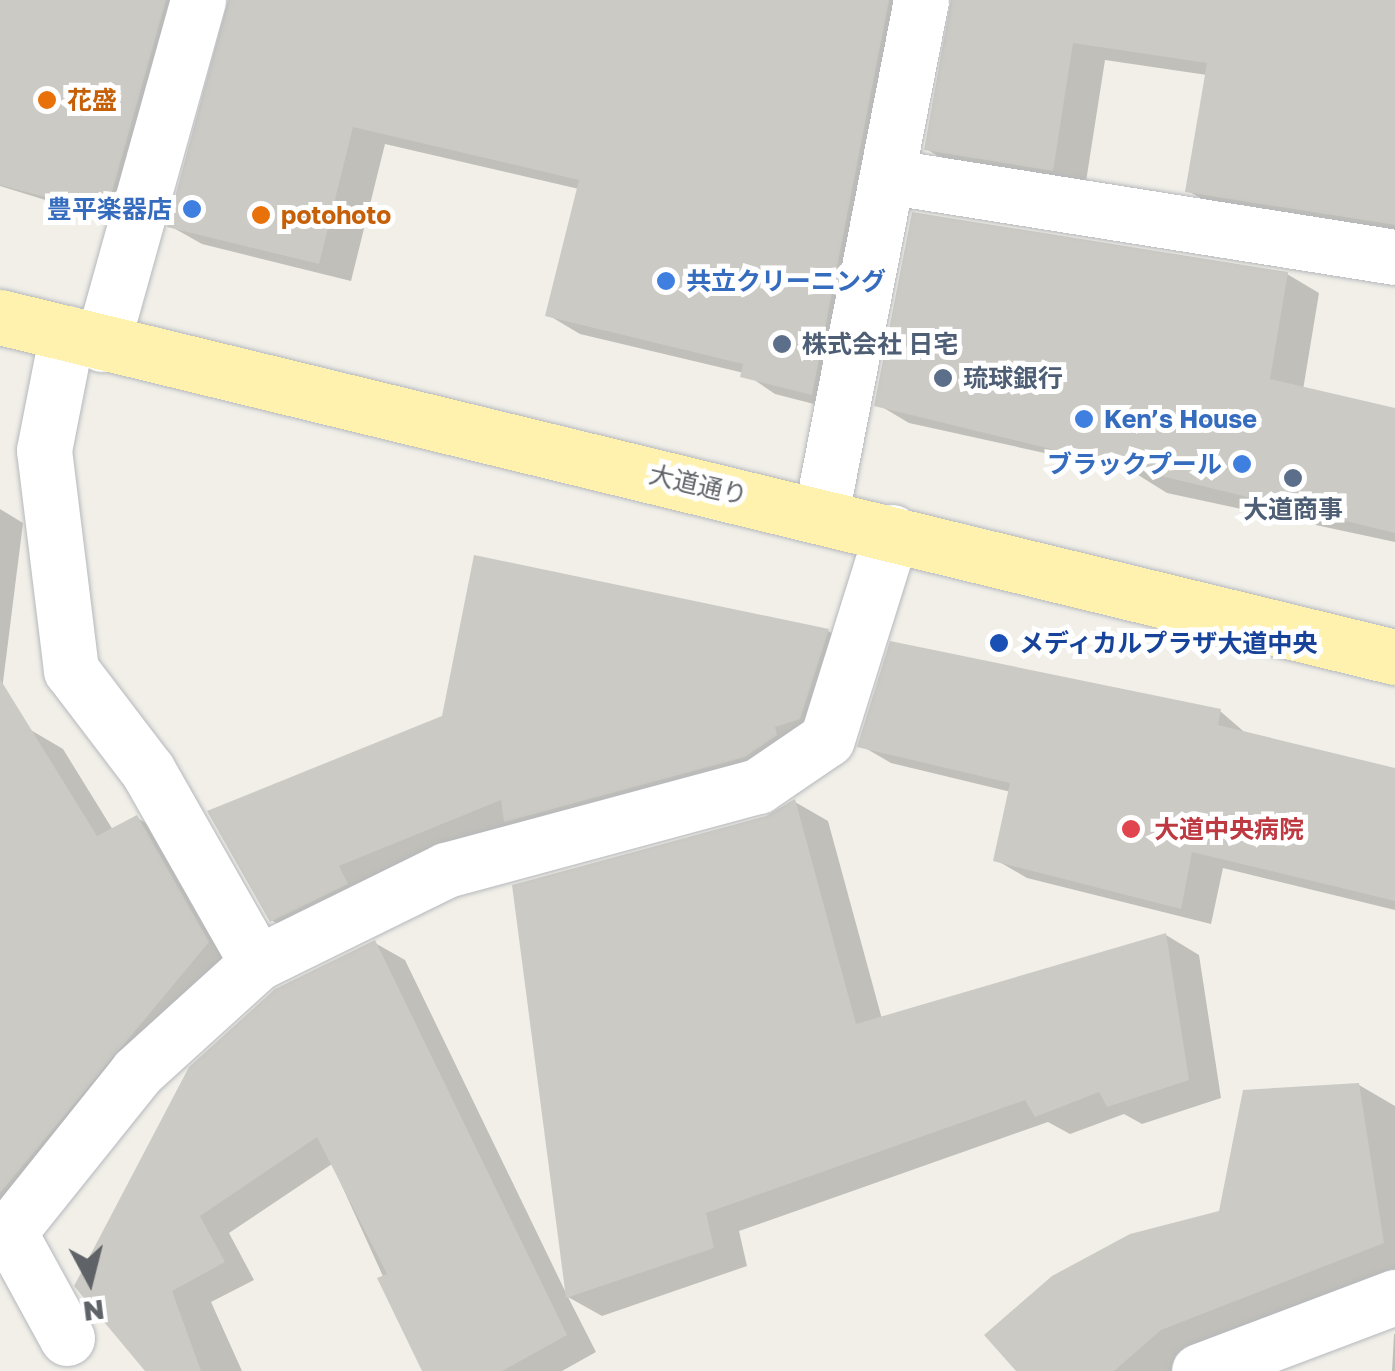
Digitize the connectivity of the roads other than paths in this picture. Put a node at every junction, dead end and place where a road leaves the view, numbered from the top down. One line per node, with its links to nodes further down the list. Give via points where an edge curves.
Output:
1 (198, 0): 6 (street)
2 (921, 0): 3 (street)
3 (892, 177): 4 (street); 7 (street)
4 (1395, 257)
5 (0, 317): 6 (main road, 大道通り)
6 (85, 339): 7 (main road, 大道通り); 10 (street, via 44,450 71,670 148,771)
7 (821, 514): 8 (main road, 大道通り)
8 (892, 532): 9 (main road, 大道通り); 10 (street, via 827,739 772,777 446,870)
9 (1395, 657)
10 (257, 963): 12 (street, via 137,1072 9,1232)
11 (1395, 1297): 13 (street)
12 (67, 1338)
13 (1199, 1371)

